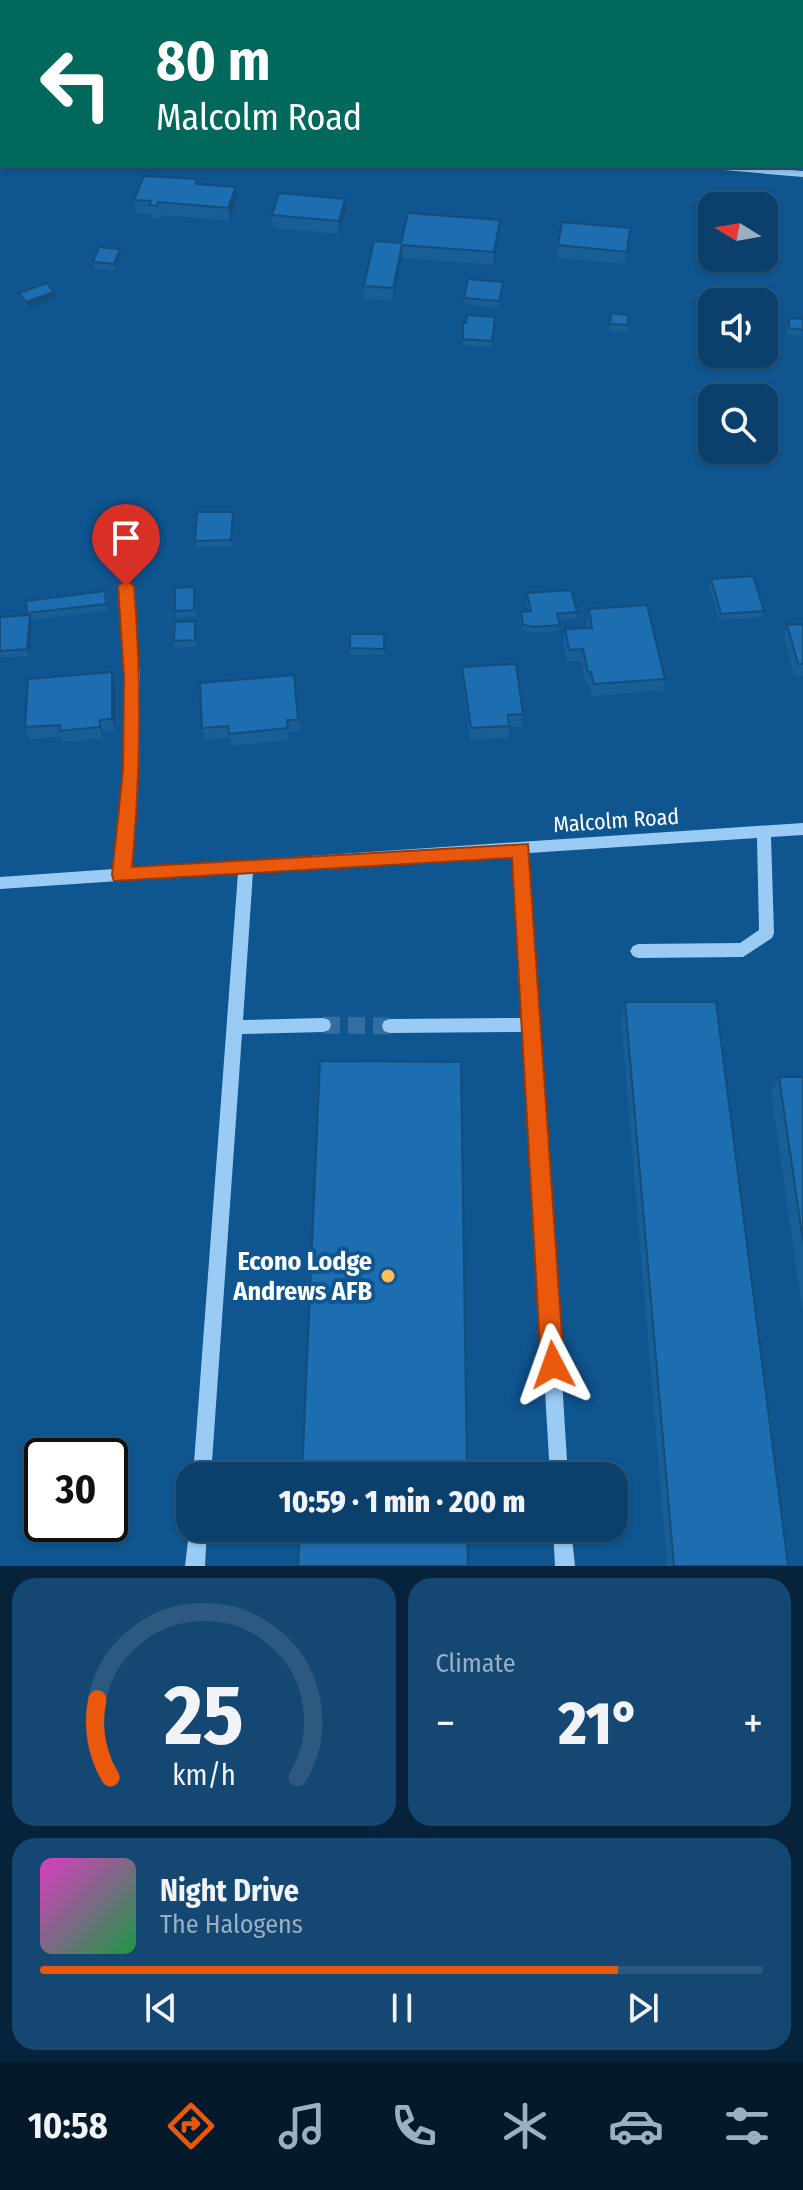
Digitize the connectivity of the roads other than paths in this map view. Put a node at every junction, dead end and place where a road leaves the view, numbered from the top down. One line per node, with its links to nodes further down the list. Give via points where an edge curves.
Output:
1 (735, 168): 2 (street)
2 (803, 174)
3 (126, 586): 8 (street, via 133,677 132,770)
4 (803, 829): 5 (street, Malcolm Road)
5 (764, 832): 6 (street, Malcolm Road); 10 (street, via 767,933 743,950)
6 (521, 849): 7 (street, Malcolm Road); 12 (street)
7 (246, 867): 8 (street, Malcolm Road); 14 (street)
8 (121, 875): 9 (street, Malcolm Road)
9 (0, 883)
10 (638, 951)
11 (323, 1025): 14 (street)
12 (531, 1025): 13 (street); 16 (street)
13 (390, 1026)
14 (234, 1027): 15 (street)
15 (203, 1462)
16 (558, 1462)
17 (197, 1542): 19 (street)
18 (563, 1542): 20 (street)
19 (195, 1566)
20 (565, 1566)

